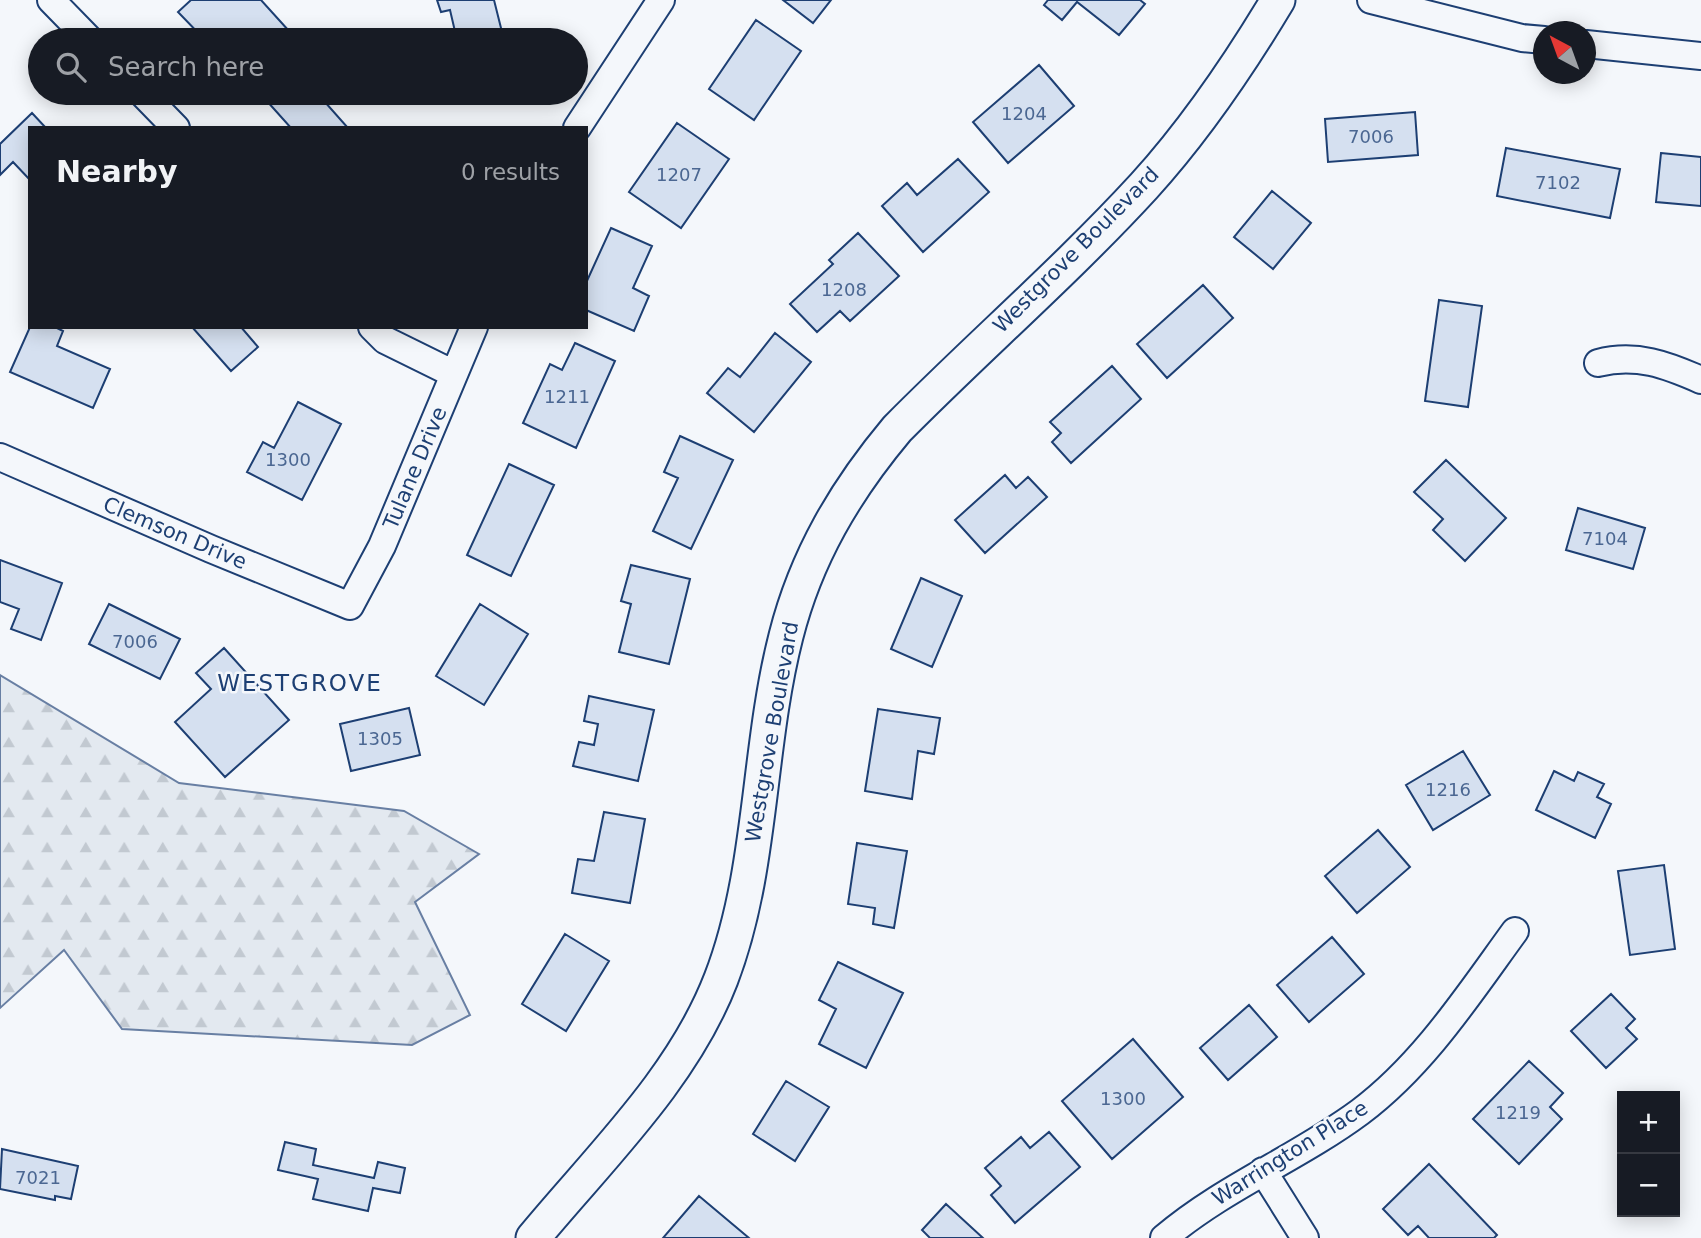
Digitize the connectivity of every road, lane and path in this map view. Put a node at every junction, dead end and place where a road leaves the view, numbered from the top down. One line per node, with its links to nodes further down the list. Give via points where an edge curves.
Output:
1 (51, 0): 5 (street)
2 (1278, 0): 21 (street, Westgrove Boulevard, via 1243,57 1145,184 897,429 832,518 805,576 786,636 745,897 721,981 668,1076)
3 (1371, 0): 6 (street)
4 (654, 3): 11 (street)
5 (78, 28)
6 (1533, 38)
7 (1596, 45): 8 (street)
8 (1701, 56)
9 (154, 105): 10 (street)
10 (174, 126)
11 (578, 126)
12 (374, 329): 15 (street, via 385,340)
13 (473, 329): 15 (street, Tulane Drive)
14 (1598, 363): 16 (street, via 1619,358 1645,360)
15 (454, 374): 18 (street, Tulane Drive, via 382,546)
16 (1701, 380)
17 (0, 457): 18 (street, Clemson Drive)
18 (351, 606)
19 (1516, 931): 20 (street, Warrington Place, via 1457,1012 1404,1072 1360,1112)
20 (1263, 1171): 22 (street, Warrington Place, via 1203,1207); 23 (street)
21 (533, 1238)
22 (1164, 1238)
23 (1305, 1238)

